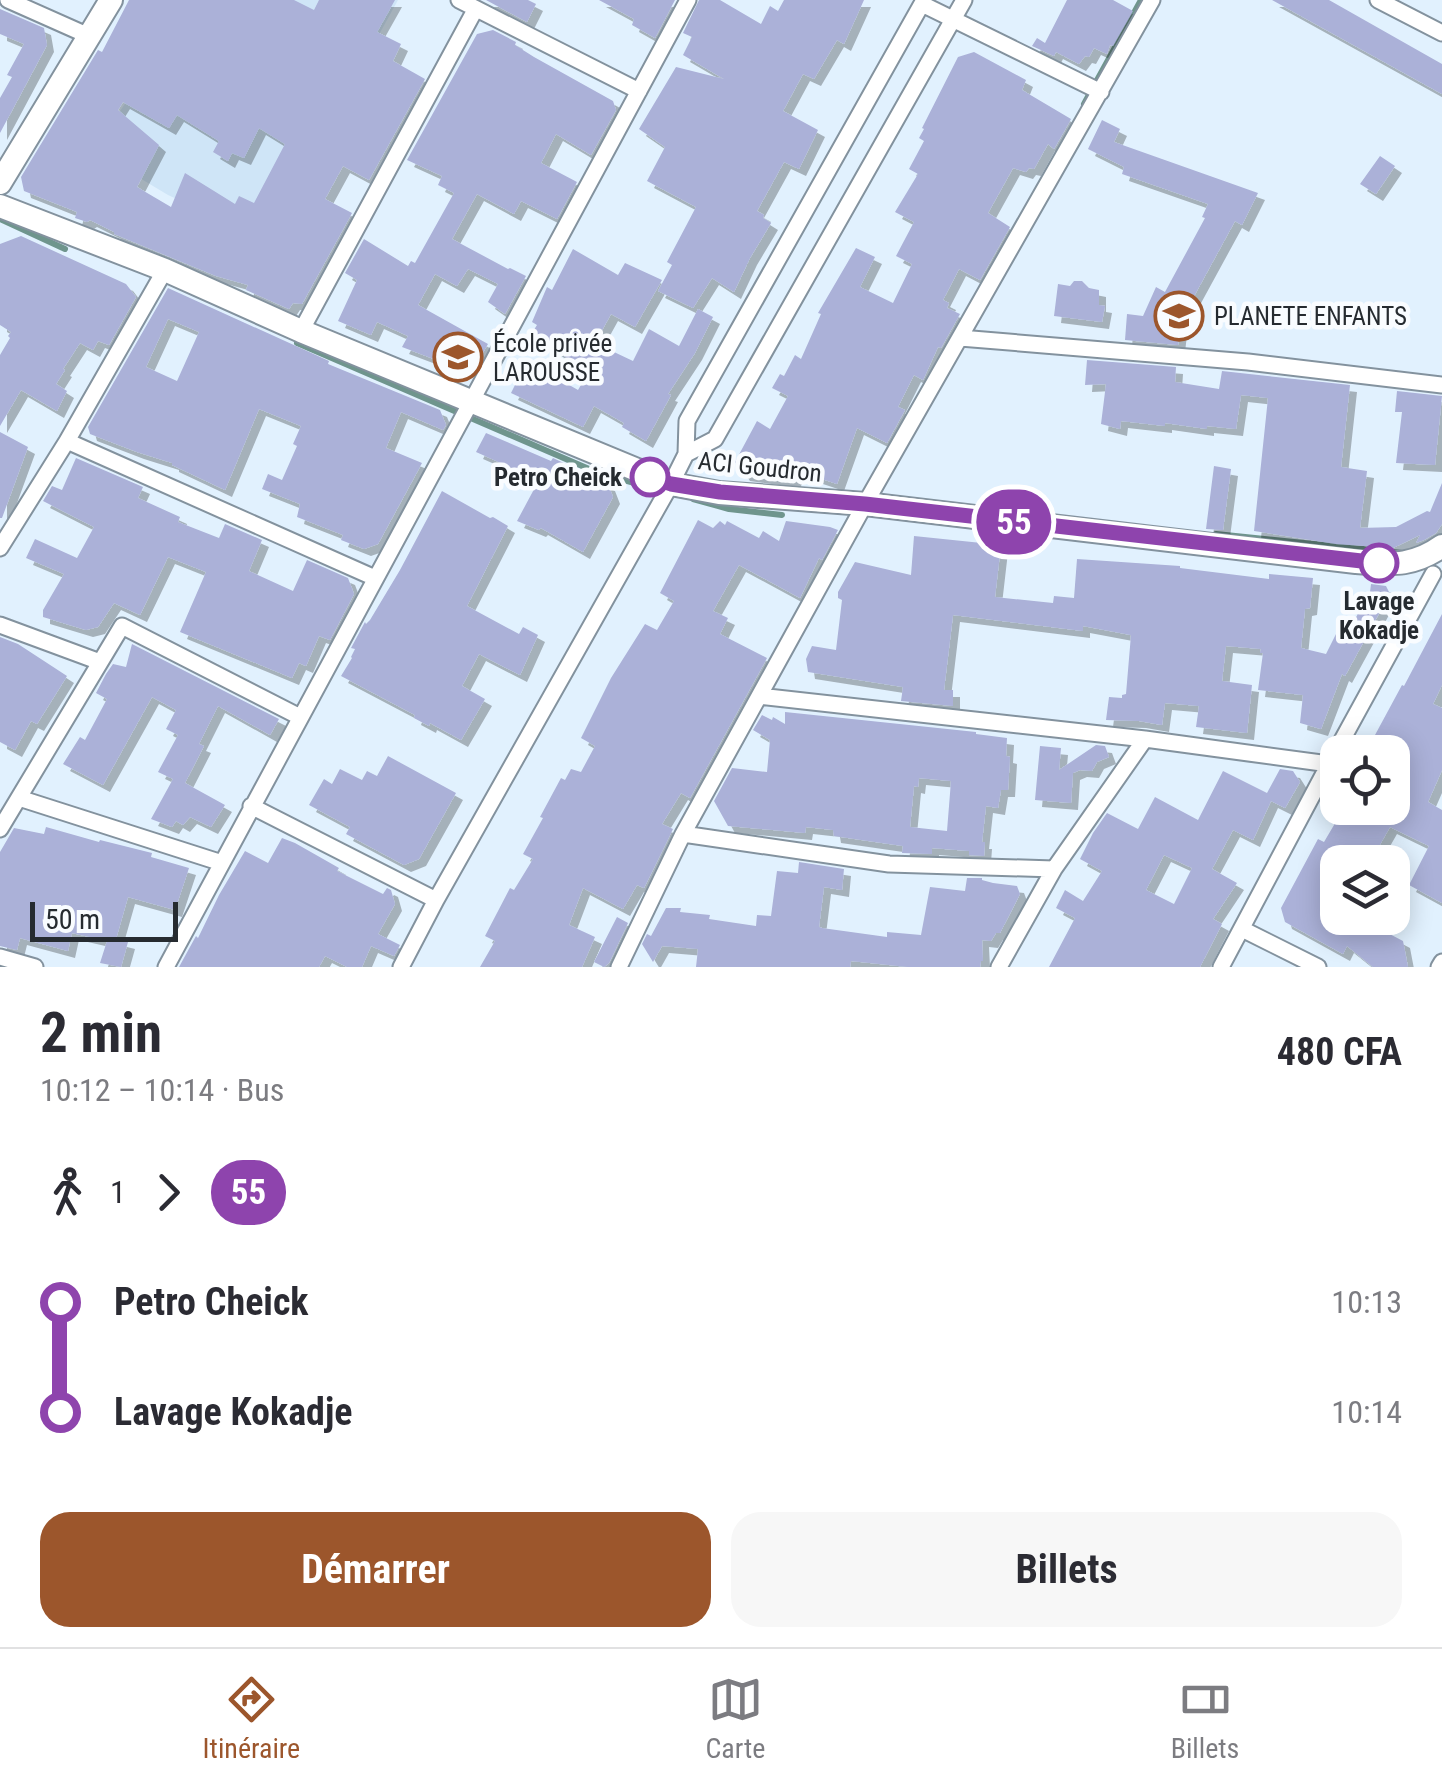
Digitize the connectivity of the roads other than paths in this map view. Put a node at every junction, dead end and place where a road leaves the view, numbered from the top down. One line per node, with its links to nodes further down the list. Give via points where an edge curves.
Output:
1 (8, 0): 12 (street)
2 (111, 0): 12 (street)
3 (458, 0): 9 (street)
4 (688, 0): 13 (street)
5 (964, 0): 10 (street)
6 (1152, 0): 14 (street)
7 (1378, 0): 11 (street)
8 (923, 2): 10 (street); 23 (street, via 687,422)
9 (475, 10): 13 (street); 18 (street)
10 (954, 19): 14 (street); 23 (street, via 716,439)
11 (1442, 34)
12 (90, 36): 15 (street)
13 (639, 91): 21 (street)
14 (1101, 92): 19 (street)
15 (0, 184)
16 (0, 206): 17 (street, ACI Goudron)
17 (166, 270): 18 (street, ACI Goudron); 22 (street)
18 (301, 331): 21 (street, ACI Goudron)
19 (960, 338): 20 (street); 25 (street)
20 (1442, 384)
21 (471, 402): 24 (street, ACI Goudron); 29 (street)
22 (67, 441): 27 (street); 29 (street)
23 (686, 454): 24 (street)
24 (671, 484): 25 (street, ACI Goudron); 44 (street)
25 (865, 504): 28 (street, ACI Goudron); 32 (street)
26 (1442, 546): 28 (street, ACI Goudron, via 1429,556)
27 (0, 548)
28 (1430, 569): 34 (street)
29 (376, 578): 33 (street)
30 (0, 626): 31 (street)
31 (100, 662): 33 (street, via 122,626); 38 (street)
32 (760, 696): 35 (street); 41 (street)
33 (300, 717): 39 (street)
34 (1344, 735)
35 (1145, 740): 36 (street); 43 (street)
36 (1320, 763)
37 (1320, 781): 45 (street)
38 (19, 798): 40 (street); 42 (street)
39 (251, 806): 42 (street); 44 (street)
40 (0, 828)
41 (683, 834): 43 (street, via 889,864); 50 (street)
42 (222, 863): 48 (street)
43 (1054, 869): 51 (street)
44 (436, 900): 49 (street)
45 (1242, 929): 52 (street); 53 (street)
46 (0, 957): 47 (street)
47 (35, 967)
48 (166, 967)
49 (400, 967)
50 (620, 967)
51 (999, 967)
52 (1221, 967)
53 (1318, 967)

